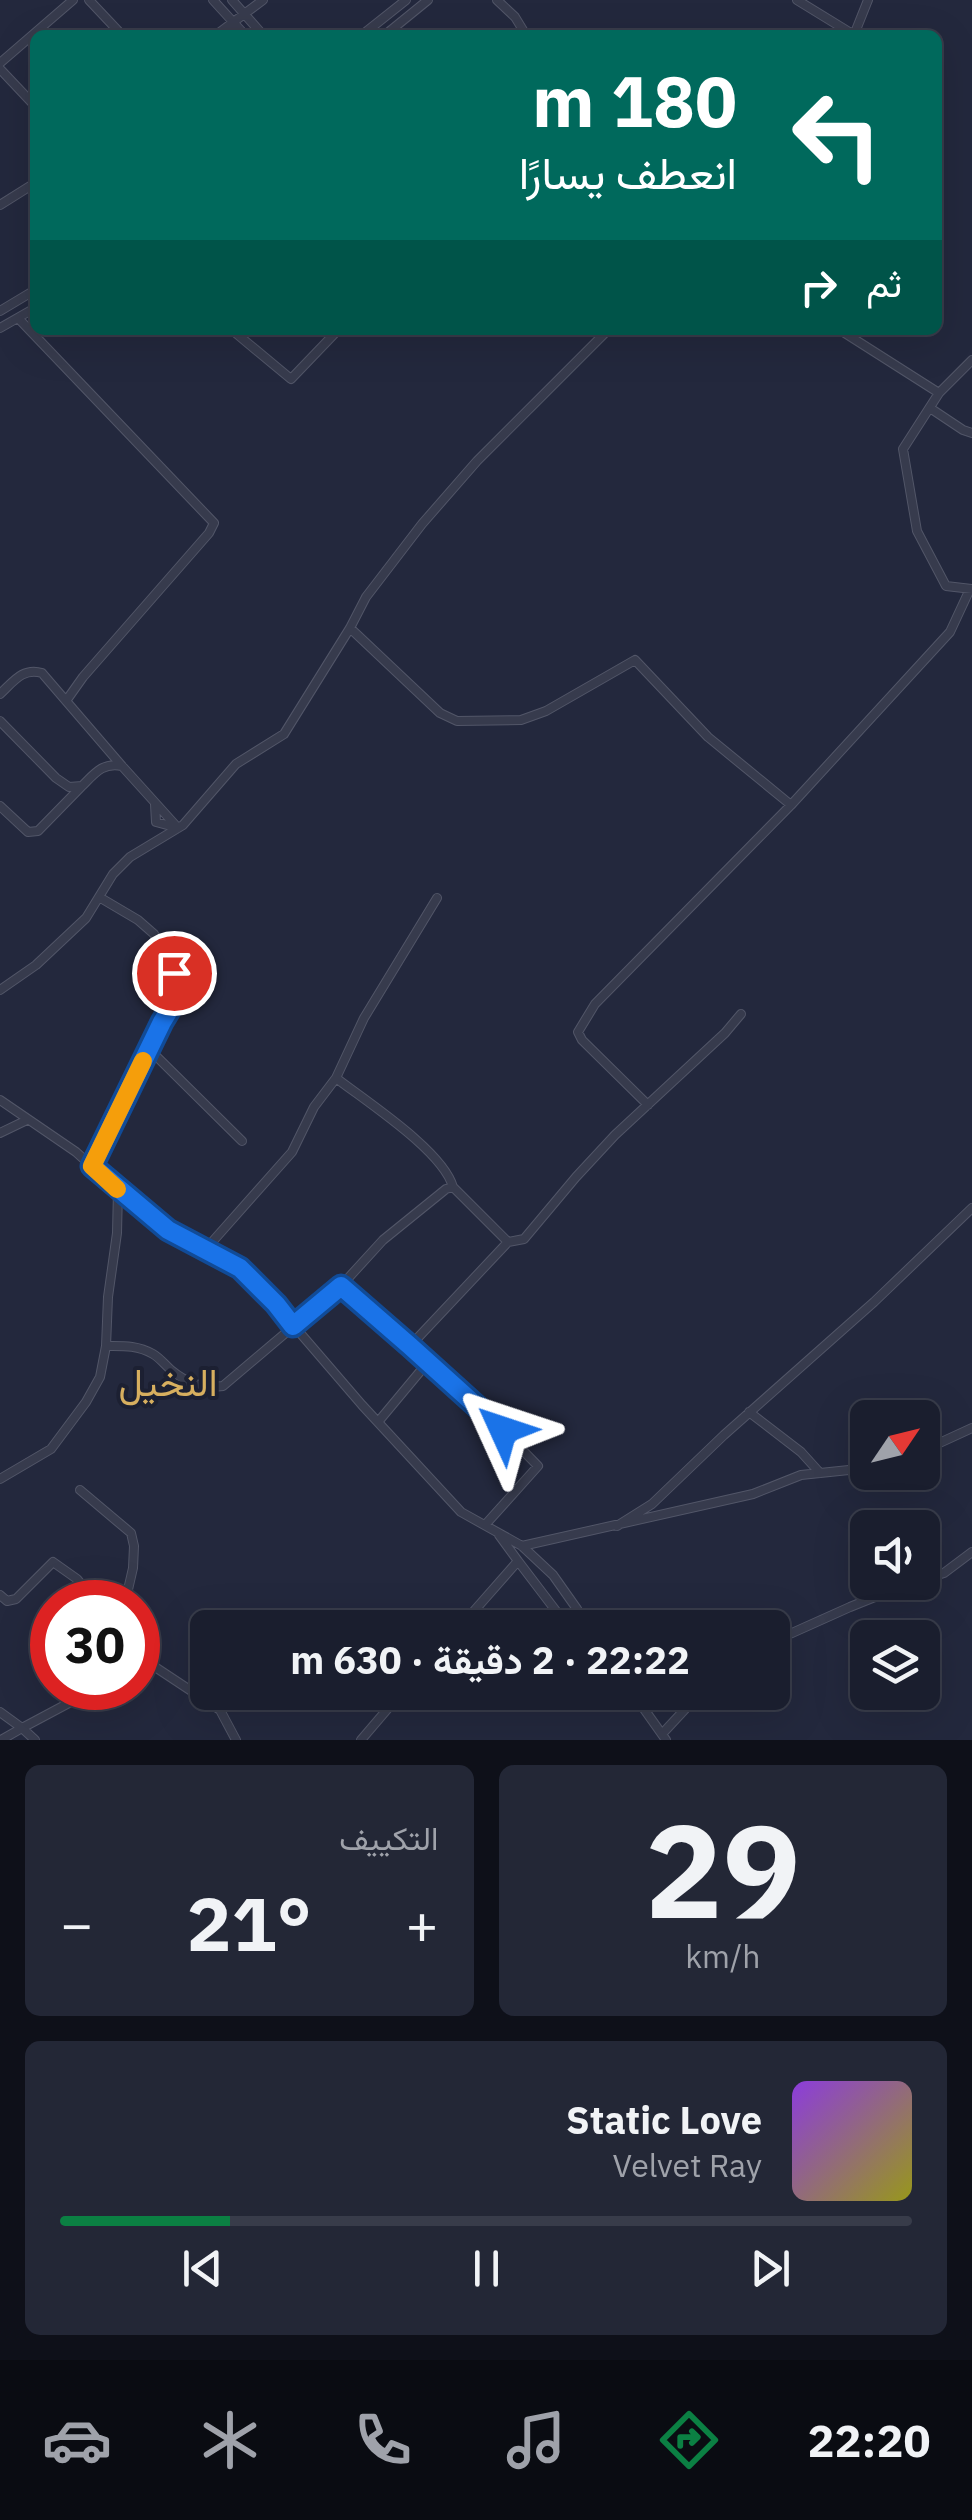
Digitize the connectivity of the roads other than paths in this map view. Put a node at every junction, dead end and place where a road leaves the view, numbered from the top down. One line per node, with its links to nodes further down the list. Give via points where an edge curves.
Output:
1 (73, 0): 14 (street)
2 (89, 0): 15 (street)
3 (213, 0): 12 (street)
4 (232, 0): 11 (street)
5 (263, 0): 11 (street)
6 (406, 0): 13 (street)
7 (428, 0): 21 (street)
8 (497, 0): 22 (street)
9 (798, 0): 23 (street)
10 (868, 0): 24 (street)
11 (244, 14): 12 (street); 18 (street)
12 (233, 22): 16 (street); 17 (street)
13 (379, 22): 19 (street); 20 (street)
14 (40, 30)
15 (117, 30)
16 (223, 30)
17 (240, 30)
18 (258, 30)
19 (369, 30)
20 (388, 30)
21 (392, 30)
22 (523, 30)
23 (846, 30)
24 (856, 30)
25 (30, 39): 26 (street)
26 (0, 66): 27 (street)
27 (30, 100)
28 (30, 186): 29 (street)
29 (0, 205)
30 (30, 293): 31 (street)
31 (0, 311)
32 (30, 311): 33 (street)
33 (18, 318): 34 (street); 35 (street)
34 (0, 328)
35 (30, 331)
36 (34, 335): 48 (street, via 214,523)
37 (238, 335): 38 (street, via 292,380)
38 (333, 335)
39 (603, 335): 46 (street, via 476,461 366,597)
40 (848, 335): 42 (street)
41 (972, 360): 42 (street)
42 (939, 393): 43 (street)
43 (930, 408): 44 (street); 45 (street, via 903,449 917,532 946,586)
44 (972, 433)
45 (971, 589): 52 (street, via 950,632)
46 (350, 628): 52 (street, via 457,722 521,720 634,660 708,737); 54 (street, via 284,734 236,764)
47 (0, 694): 48 (street, via 33,670)
48 (66, 701): 50 (street)
49 (0, 721): 51 (street, via 56,778)
50 (122, 766): 51 (street, via 100,768); 54 (street)
51 (82, 786): 53 (street, via 38,831 28,832)
52 (790, 805): 62 (street, via 595,1004 578,1032)
53 (0, 806)
54 (178, 828): 55 (street, via 130,857)
55 (99, 896): 57 (street, via 61,942); 59 (street, via 154,934 174,973 176,999)
56 (437, 898): 60 (street)
57 (0, 990)
58 (741, 1014): 62 (street)
59 (148, 1049): 65 (street); 66 (street)
60 (336, 1078): 67 (street, via 425,1147); 71 (street, via 292,1152)
61 (0, 1100): 63 (street)
62 (648, 1105): 70 (street, via 524,1239)
63 (27, 1120): 64 (street); 66 (street)
64 (0, 1133)
65 (242, 1140)
66 (92, 1166): 68 (street)
67 (452, 1187): 70 (street); 72 (street, via 383,1240)
68 (118, 1190): 71 (street); 74 (street)
69 (972, 1208): 77 (street)
70 (508, 1242): 75 (street)
71 (205, 1250): 73 (street, via 240,1268)
72 (341, 1286): 73 (street); 75 (street)
73 (293, 1326): 74 (street, via 223,1386 208,1388 190,1383 156,1355); 78 (street)
74 (106, 1346): 83 (street, via 100,1377 51,1449)
75 (410, 1346): 76 (street)
76 (428, 1362): 78 (street); 85 (street, via 538,1466)
77 (749, 1412): 82 (street); 86 (street, via 652,1504)
78 (378, 1422): 85 (street, via 461,1512)
79 (972, 1428): 80 (street)
80 (940, 1442)
81 (850, 1470): 82 (street)
82 (820, 1473): 86 (street)
83 (0, 1479)
84 (80, 1490): 94 (street, via 131,1532)
85 (485, 1525): 87 (street)
86 (617, 1526): 88 (street)
87 (498, 1532): 88 (street); 90 (street)
88 (522, 1546): 100 (street)
89 (972, 1552): 91 (street)
90 (518, 1561): 98 (street); 99 (street)
91 (940, 1574)
92 (35, 1580): 93 (street, via 53,1562)
93 (78, 1580)
94 (130, 1580)
95 (30, 1585): 96 (street, via 16,1599)
96 (0, 1595)
97 (867, 1600): 101 (street)
98 (475, 1610)
99 (555, 1610)
100 (579, 1610)
101 (790, 1634)
102 (160, 1675): 112 (street, via 220,1710)
103 (56, 1710): 108 (street)
104 (386, 1710): 113 (street)
105 (644, 1710): 109 (street)
106 (686, 1710): 109 (street)
107 (0, 1712): 108 (street)
108 (22, 1728): 110 (street); 111 (street)
109 (664, 1737)
110 (1, 1740)
111 (35, 1740)
112 (236, 1740)
113 (360, 1740)

